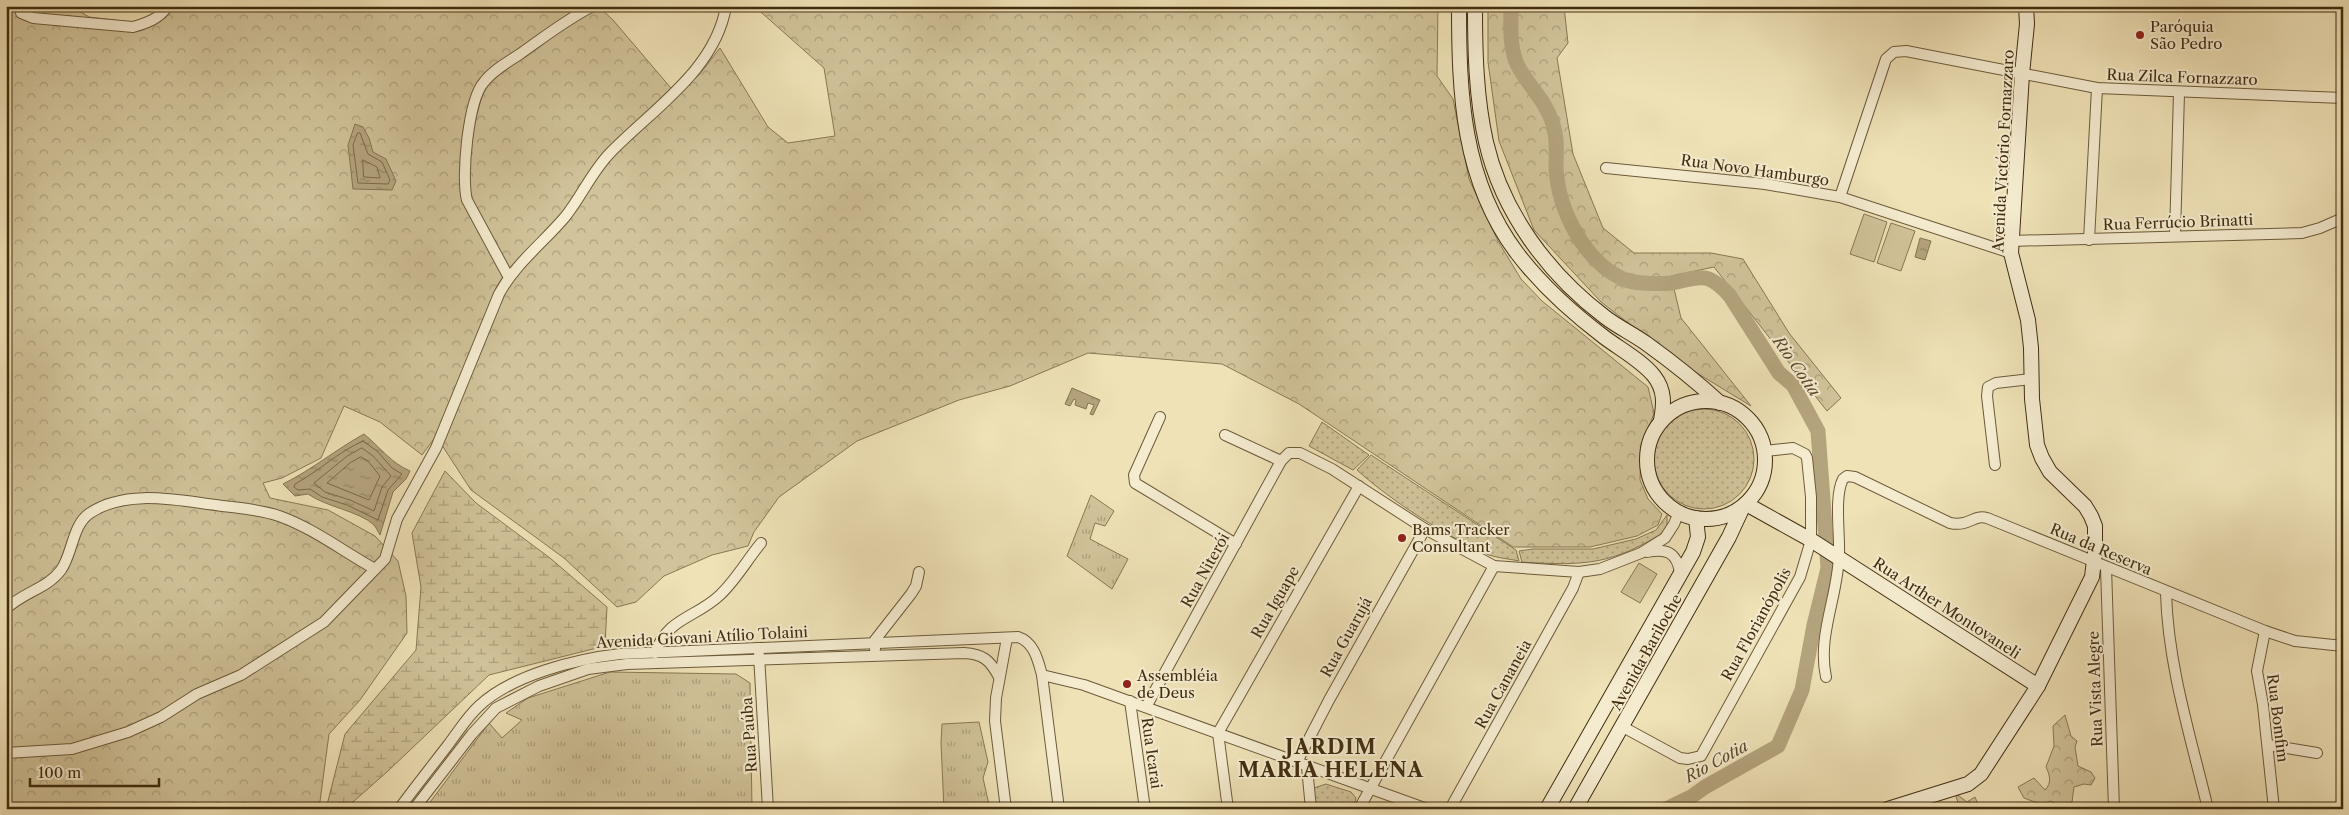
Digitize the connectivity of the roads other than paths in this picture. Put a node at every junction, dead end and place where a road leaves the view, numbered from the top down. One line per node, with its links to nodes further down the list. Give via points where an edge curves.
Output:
1 (20, 6): 2 (street, via 21,13 33,18 133,27 159,16)
2 (168, 6)
3 (594, 6): 20 (street, via 567,20 495,71 483,82 474,102 465,191)
4 (726, 6): 20 (street, via 718,37 706,56 609,154 566,216)
5 (1458, 6): 24 (main road, via 1460,79 1468,144 1496,220 1515,251 1541,283 1576,316 1655,377 1663,394)
6 (1475, 6): 22 (main road, via 1476,66 1486,142 1495,171 1525,234 1545,259 1605,317 1646,343)
7 (2026, 6): 9 (main road, Avenida Victório Fornazzaro)
8 (2035, 6): 9 (street)
9 (2028, 24): 10 (main road, Avenida Victório Fornazzaro)
10 (2022, 74): 11 (street, Rua Zilca Fornazzaro); 15 (street, Rua Zilca Fornazzaro, via 1906,51 1894,52 1886,59); 19 (main road, Avenida Victório Fornazzaro)
11 (2096, 88): 12 (street, Rua Zilca Fornazzaro); 18 (street)
12 (2179, 93): 13 (street, Rua Zilca Fornazzaro); 17 (street)
13 (2343, 98)
14 (1606, 168): 15 (street, Rua Novo Hamburgo, via 1797,188)
15 (1840, 197): 19 (street, Rua Novo Hamburgo)
16 (2343, 218): 17 (street, Rua Ferrúcio Brinatti, via 2302,233)
17 (2175, 235): 18 (street, Rua Ferrúcio Brinatti)
18 (2089, 240): 19 (street, Rua Ferrúcio Brinatti)
19 (2011, 247): 21 (main road, Avenida Victório Fornazzaro, via 2028,320)
20 (508, 276): 41 (street, via 436,448 404,505 385,559)
21 (2031, 379): 28 (street, via 1988,387); 40 (main road, Avenida Victório Fornazzaro, via 2035,428 2042,458 2050,472 2091,516)
22 (1720, 403): 24 (main road, via 1704,401 1689,404); 26 (main road, via 1745,416 1758,432)
23 (1160, 417): 36 (street, via 1133,479 1139,487)
24 (1661, 420): 31 (main road, via 1648,448 1647,463 1656,492)
25 (1225, 435): 27 (street)
26 (1765, 452): 30 (main road, via 1765,471 1759,489); 35 (street, Rua Florianópolis, via 1793,448 1805,454)
27 (1281, 462): 29 (street, Rua Niterói, via 1285,455 1294,452 1332,469); 36 (street, Rua Niterói)
28 (1995, 465)
29 (1359, 486): 33 (street); 62 (street, Rua Iguape)
30 (1745, 507): 32 (main road, via 1715,519); 35 (main road, Rua Arther Montovaneli); 61 (main road, Avenida Bariloche)
31 (1679, 512): 32 (main road); 37 (street, via 1665,538)
32 (1696, 518): 44 (main road, Avenida Bariloche, via 1696,544)
33 (1425, 529): 39 (street); 66 (street, Rua Guarujá, via 1328,700)
34 (761, 542): 52 (street, via 719,597 672,625 659,640)
35 (1816, 543): 38 (main road, Rua Arther Montovaneli); 61 (street, Rua Florianópolis, via 1700,756 1680,758)
36 (1236, 544): 60 (street, Rua Niterói)
37 (1641, 553): 43 (street, via 1600,569); 44 (street, via 1668,551 1676,558)
38 (1838, 557): 40 (street, Rua da Reserva, via 1839,490 1847,476 1938,518 1965,524 1982,517); 57 (street, via 1825,632); 58 (main road, Rua Arther Montovaneli)
39 (1494, 566): 43 (street); 68 (street)
40 (2100, 566): 45 (street, Rua da Reserva); 58 (main road, Avenida Victório Fornazzaro); 83 (street, Rua Vista Alegre)
41 (375, 569): 46 (street, via 280,516 165,498 137,499 112,503 88,514 82,520 66,562 55,578); 64 (street, via 331,615 306,634 241,675 197,694 128,732 72,749)
42 (919, 572): 49 (street, via 916,586)
43 (1579, 572): 79 (street, Rua Cananeia)
44 (1680, 573): 80 (main road, Avenida Bariloche)
45 (2166, 593): 47 (street, Rua da Reserva); 84 (street, via 2176,674)
46 (6, 608)
47 (2265, 632): 50 (street, Rua da Reserva, via 2295,641); 63 (street, Rua Bomfim, via 2257,671)
48 (1013, 637): 49 (street, Avenida Giovani Atílio Tolaini); 55 (street, via 1028,643); 56 (street, via 1005,652)
49 (874, 644): 51 (street, Avenida Giovani Atílio Tolaini); 53 (street)
50 (2343, 646)
51 (759, 648): 52 (street, Avenida Giovani Atílio Tolaini); 54 (street, Rua Paúba)
52 (655, 653): 69 (street, Avenida Giovani Atílio Tolaini, via 591,657 531,677 493,695 478,707)
53 (875, 656): 54 (street, Avenida Giovani Atílio Tolaini); 56 (street, Avenida Giovani Atílio Tolaini, via 977,654 991,663)
54 (759, 660): 70 (street, Avenida Giovani Atílio Tolaini, via 604,666 531,690 496,708 485,719); 71 (street, Rua Paúba)
55 (1042, 675): 59 (street); 73 (street)
56 (999, 677): 72 (street, via 995,721)
57 (1826, 677)
58 (2038, 686): 82 (main road, Avenida Victório Fornazzaro, via 1981,774 1968,784)
59 (1130, 701): 60 (street); 74 (street, Rua Icarai)
60 (1146, 707): 62 (street)
61 (1623, 727): 81 (main road, Avenida Bariloche)
62 (1218, 733): 66 (street); 75 (street)
63 (2268, 745): 65 (street); 85 (street, Rua Bomfim)
64 (6, 753)
65 (2317, 753)
66 (1297, 762): 67 (street)
67 (1307, 767): 68 (street); 76 (street)
68 (1371, 789): 77 (street); 78 (street)
69 (399, 809)
70 (414, 809)
71 (768, 809)
72 (1006, 809)
73 (1060, 809)
74 (1145, 809)
75 (1228, 809)
76 (1311, 809)
77 (1359, 809)
78 (1427, 809)
79 (1450, 809)
80 (1547, 809)
81 (1575, 809)
82 (1888, 809)
83 (2114, 809)
84 (2208, 809)
85 (2274, 809)

